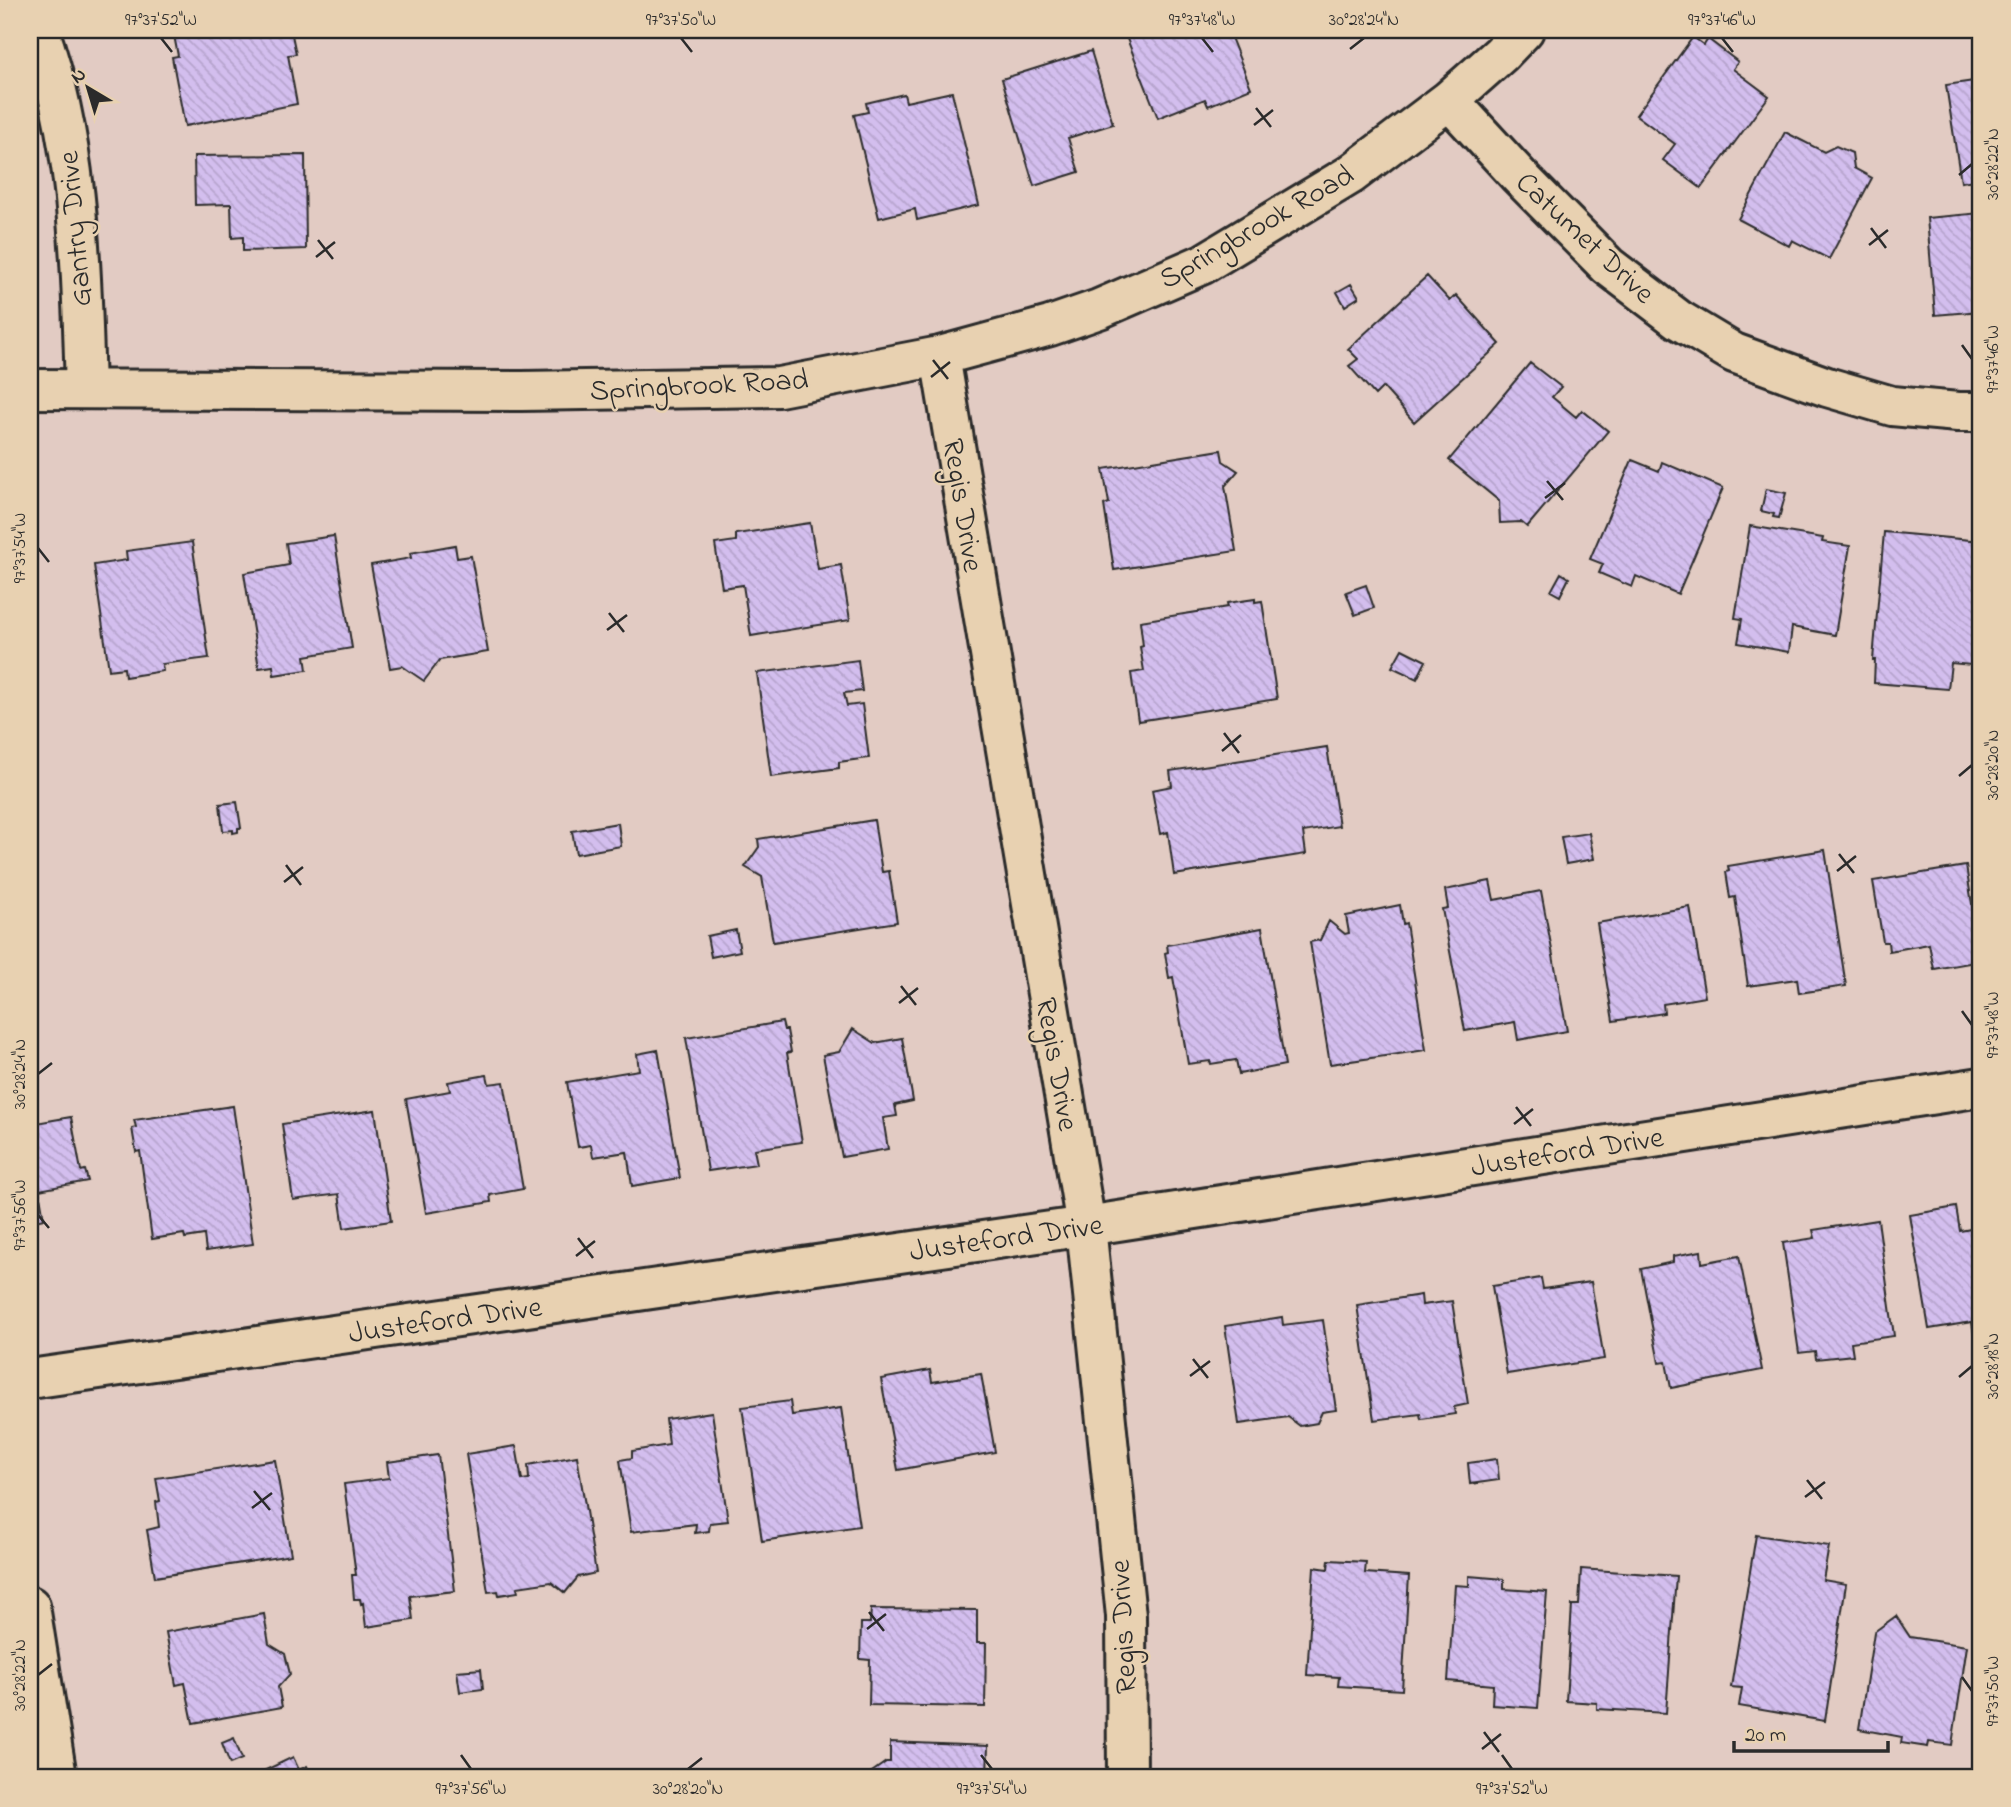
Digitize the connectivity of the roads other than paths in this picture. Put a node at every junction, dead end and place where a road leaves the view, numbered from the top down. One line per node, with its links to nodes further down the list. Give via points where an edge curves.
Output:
1 (39, 30): 6 (street, Gantry Drive, via 62,109 78,219)
2 (1524, 30): 3 (street, Springbrook Road)
3 (1449, 100): 4 (street, Springbrook Road, via 1350,175 1203,264 1098,309); 7 (street, Catumet Drive, via 1608,266 1690,327 1734,352 1892,406)
4 (940, 356): 6 (street, Springbrook Road, via 779,387); 9 (street, Regis Drive)
5 (30, 389): 6 (street, Springbrook Road)
6 (85, 389)
7 (1981, 412)
8 (1981, 1087): 9 (street, Justeford Drive)
9 (1086, 1226): 10 (street, Justeford Drive); 13 (street, Regis Drive, via 1126,1616)
10 (30, 1379)
11 (30, 1606): 12 (street)
12 (57, 1777)
13 (1127, 1777)

